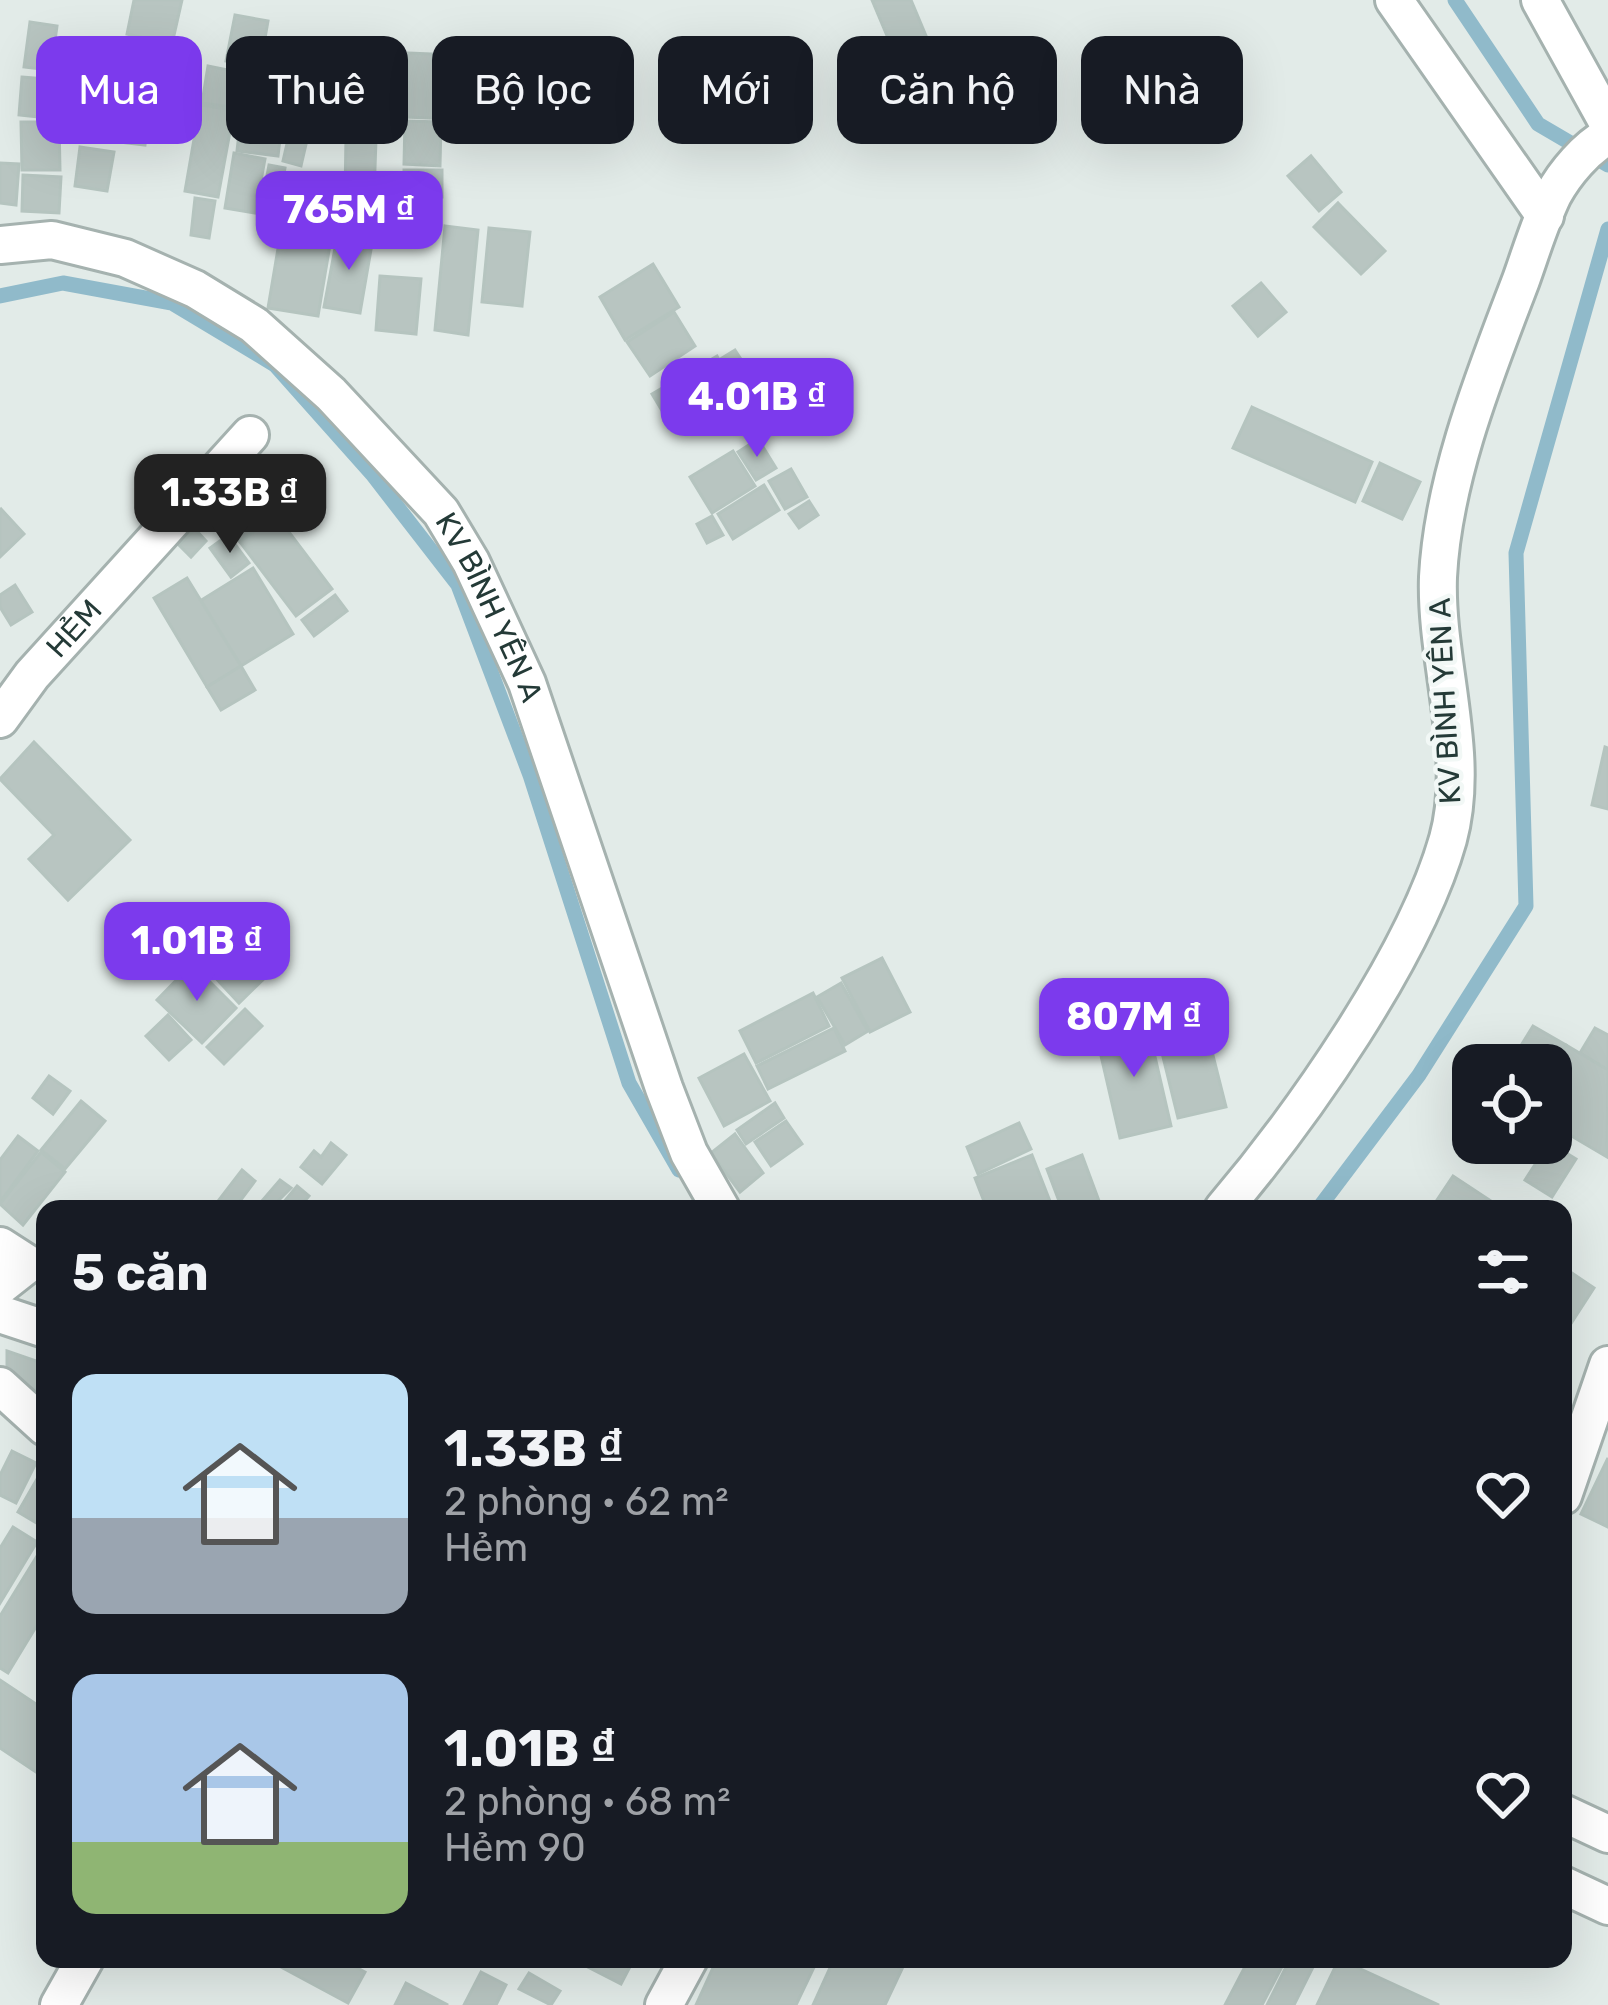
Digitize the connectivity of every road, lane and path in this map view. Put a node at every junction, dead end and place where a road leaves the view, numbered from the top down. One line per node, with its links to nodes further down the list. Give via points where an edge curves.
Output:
1 (1394, 0): 4 (street)
2 (1540, 0): 3 (street, KV BÌNH YÊN A)
3 (1605, 133): 4 (street, KV BÌNH YÊN A)
4 (1550, 205): 9 (street, KV BÌNH YÊN A, via 1449,503 1438,574 1450,833 1372,998)
5 (0, 245): 8 (street, KV BÌNH YÊN A, via 52,240 124,257 195,289 254,325 331,394 441,512 527,683 664,1088)
6 (250, 435): 7 (street, HẺM)
7 (0, 719)
8 (716, 1200)
9 (1230, 1200)
10 (0, 1314): 11 (street)
11 (36, 1327)
12 (1608, 1364): 15 (street)
13 (0, 1386): 14 (street)
14 (36, 1419)
15 (1572, 1470)
16 (1572, 1817): 17 (street)
17 (1608, 1834)
18 (1572, 1889): 19 (street)
19 (1608, 1906)
20 (80, 1968): 22 (street)
21 (684, 1968): 23 (street)
22 (59, 2005)
23 (664, 2005)

